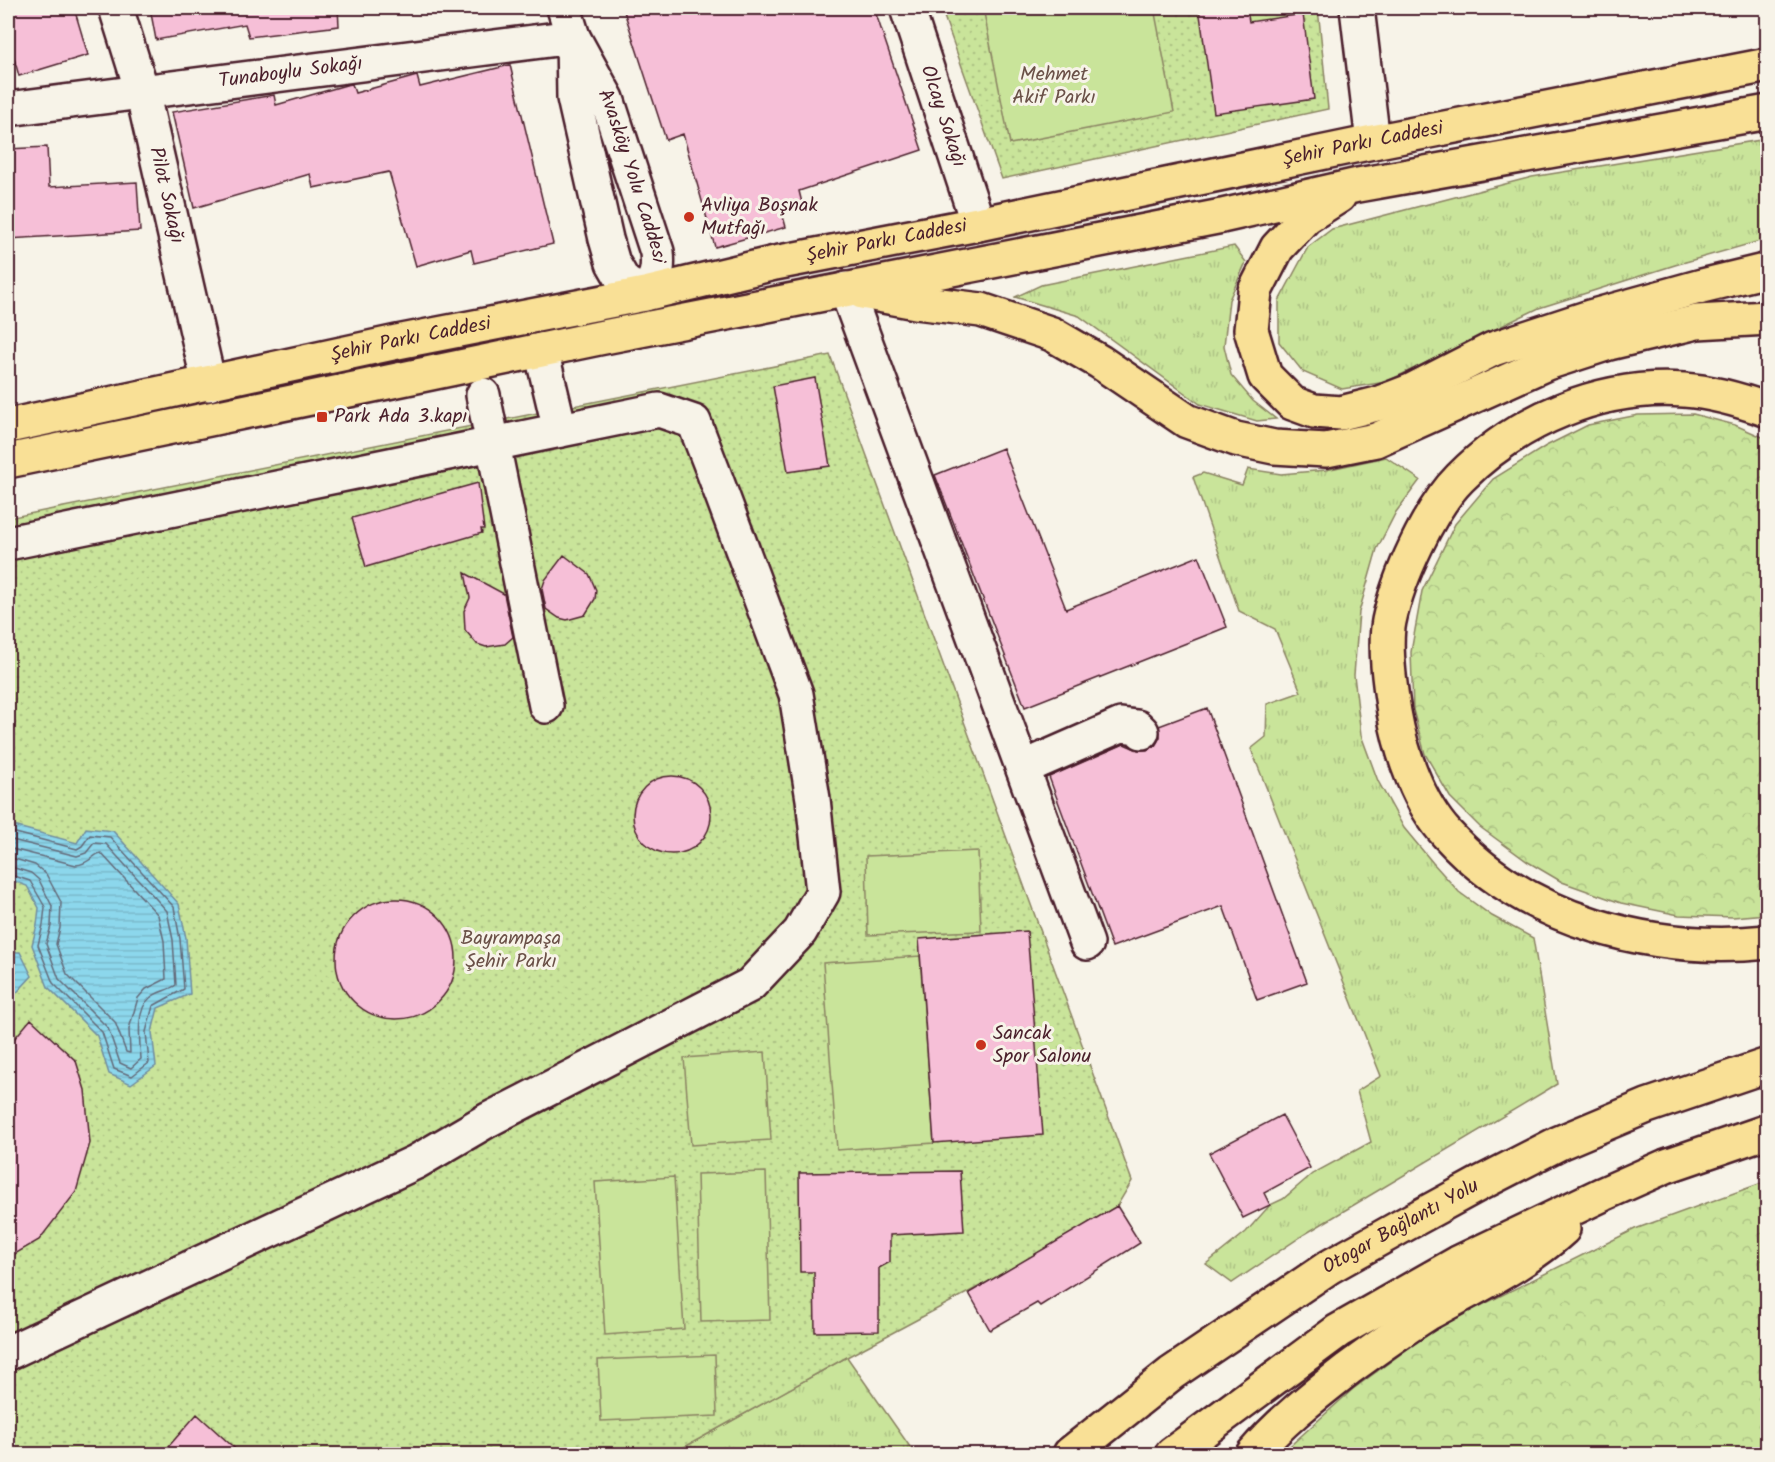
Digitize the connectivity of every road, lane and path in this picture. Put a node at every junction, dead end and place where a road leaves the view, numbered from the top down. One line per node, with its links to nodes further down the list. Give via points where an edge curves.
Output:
1 (116, 8): 6 (street, Pilot Sokağı)
2 (907, 8): 11 (street, Olcay Sokağı)
3 (1357, 8): 9 (street)
4 (569, 22): 6 (street, Tunaboylu Sokağı); 14 (street, Avasköy Yolu Caddesi, via 574,98 606,239 624,282); 14 (street, Avasköy Yolu Caddesi, via 607,99 657,252 659,269)
5 (1767, 65): 9 (main road, Şehir Parkı Caddesi)
6 (142, 91): 7 (street, Tunaboylu Sokağı); 18 (street, Pilot Sokağı)
7 (8, 109)
8 (1767, 112): 10 (main road, Şehir Parkı Caddesi)
9 (1373, 142): 11 (main road, Şehir Parkı Caddesi)
10 (1358, 185): 12 (main road, via 1306,217 1277,248 1255,291 1251,330 1265,376 1292,403 1314,411 1341,413 1377,404 1493,349 1590,317); 13 (main road, Şehir Parkı Caddesi, via 1222,216)
11 (978, 225): 14 (main road, Şehir Parkı Caddesi, via 775,263)
12 (1767, 270)
13 (846, 289): 15 (main road, via 981,310 1052,334 1187,421 1236,440 1326,450 1376,440 1546,363 1610,343 1697,322); 16 (main road, Şehir Parkı Caddesi); 28 (street)
14 (645, 294): 16 (main road); 18 (main road, Şehir Parkı Caddesi, via 397,342)
15 (1767, 318)
16 (653, 327): 17 (main road, Şehir Parkı Caddesi)
17 (541, 350): 22 (street); 24 (main road, Şehir Parkı Caddesi)
18 (209, 384): 21 (main road, Şehir Parkı Caddesi)
19 (483, 395): 23 (street)
20 (1767, 410): 29 (main road, via 1733,398 1684,390 1636,390 1590,400 1524,428 1459,479 1428,522 1406,568 1389,622 1389,680 1398,733 1419,791 1446,833 1489,874 1542,905 1631,934 1710,945)
21 (8, 426)
22 (560, 430): 23 (street); 34 (street, via 659,410 694,422 796,694 824,892 800,932 750,985 488,1120 416,1162)
23 (493, 444): 25 (street); 26 (street)
24 (8, 462)
25 (8, 543)
26 (546, 706)
27 (1142, 732): 28 (street, via 1137,727 1121,725)
28 (1023, 768): 30 (street)
29 (1767, 942)
30 (1087, 943)
31 (1767, 1065): 35 (main road, Otogar Bağlantı Yolu, via 1647,1106 1559,1143 1404,1225 1329,1267 1172,1373)
32 (1767, 1131): 33 (main road)
33 (1603, 1194): 36 (main road, via 1458,1263 1338,1332); 37 (main road, via 1554,1238 1377,1348 1288,1419)
34 (8, 1353)
35 (1070, 1455)
36 (1172, 1455)
37 (1253, 1455)

